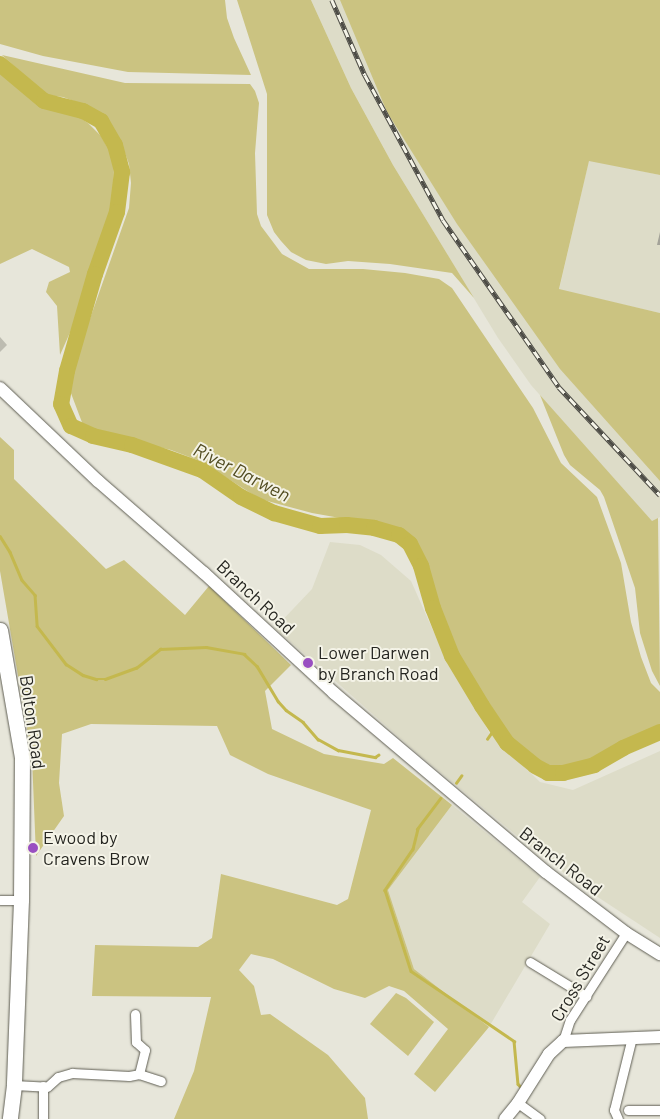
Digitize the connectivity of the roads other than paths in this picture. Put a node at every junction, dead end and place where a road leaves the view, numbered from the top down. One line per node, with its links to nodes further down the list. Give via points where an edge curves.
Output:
1 (0, 388): 5 (street, Branch Road, via 98,481 334,693 492,829)
2 (0, 630): 4 (highway, Bolton Road, via 22,758)
3 (0, 900): 4 (street)
4 (20, 900): 15 (highway, Bolton Road)
5 (626, 933): 6 (street, Branch Road); 8 (street, Cross Street)
6 (660, 954)
7 (530, 962): 8 (street)
8 (586, 996): 12 (street, Cross Street, via 570,1020)
9 (135, 1014): 13 (street, via 136,1042 145,1050)
10 (660, 1036): 11 (street)
11 (632, 1037): 12 (street); 24 (street, via 614,1110)
12 (563, 1041): 17 (street, via 549,1054)
13 (140, 1074): 14 (street); 16 (street, via 72,1073 47,1087)
14 (161, 1081)
15 (14, 1085): 16 (street); 20 (highway, Bolton Road)
16 (43, 1086): 21 (street)
17 (518, 1103): 22 (street); 23 (street)
18 (628, 1110): 19 (street)
19 (660, 1110)
20 (10, 1119)
21 (43, 1119)
22 (506, 1119)
23 (540, 1119)
24 (618, 1119)

